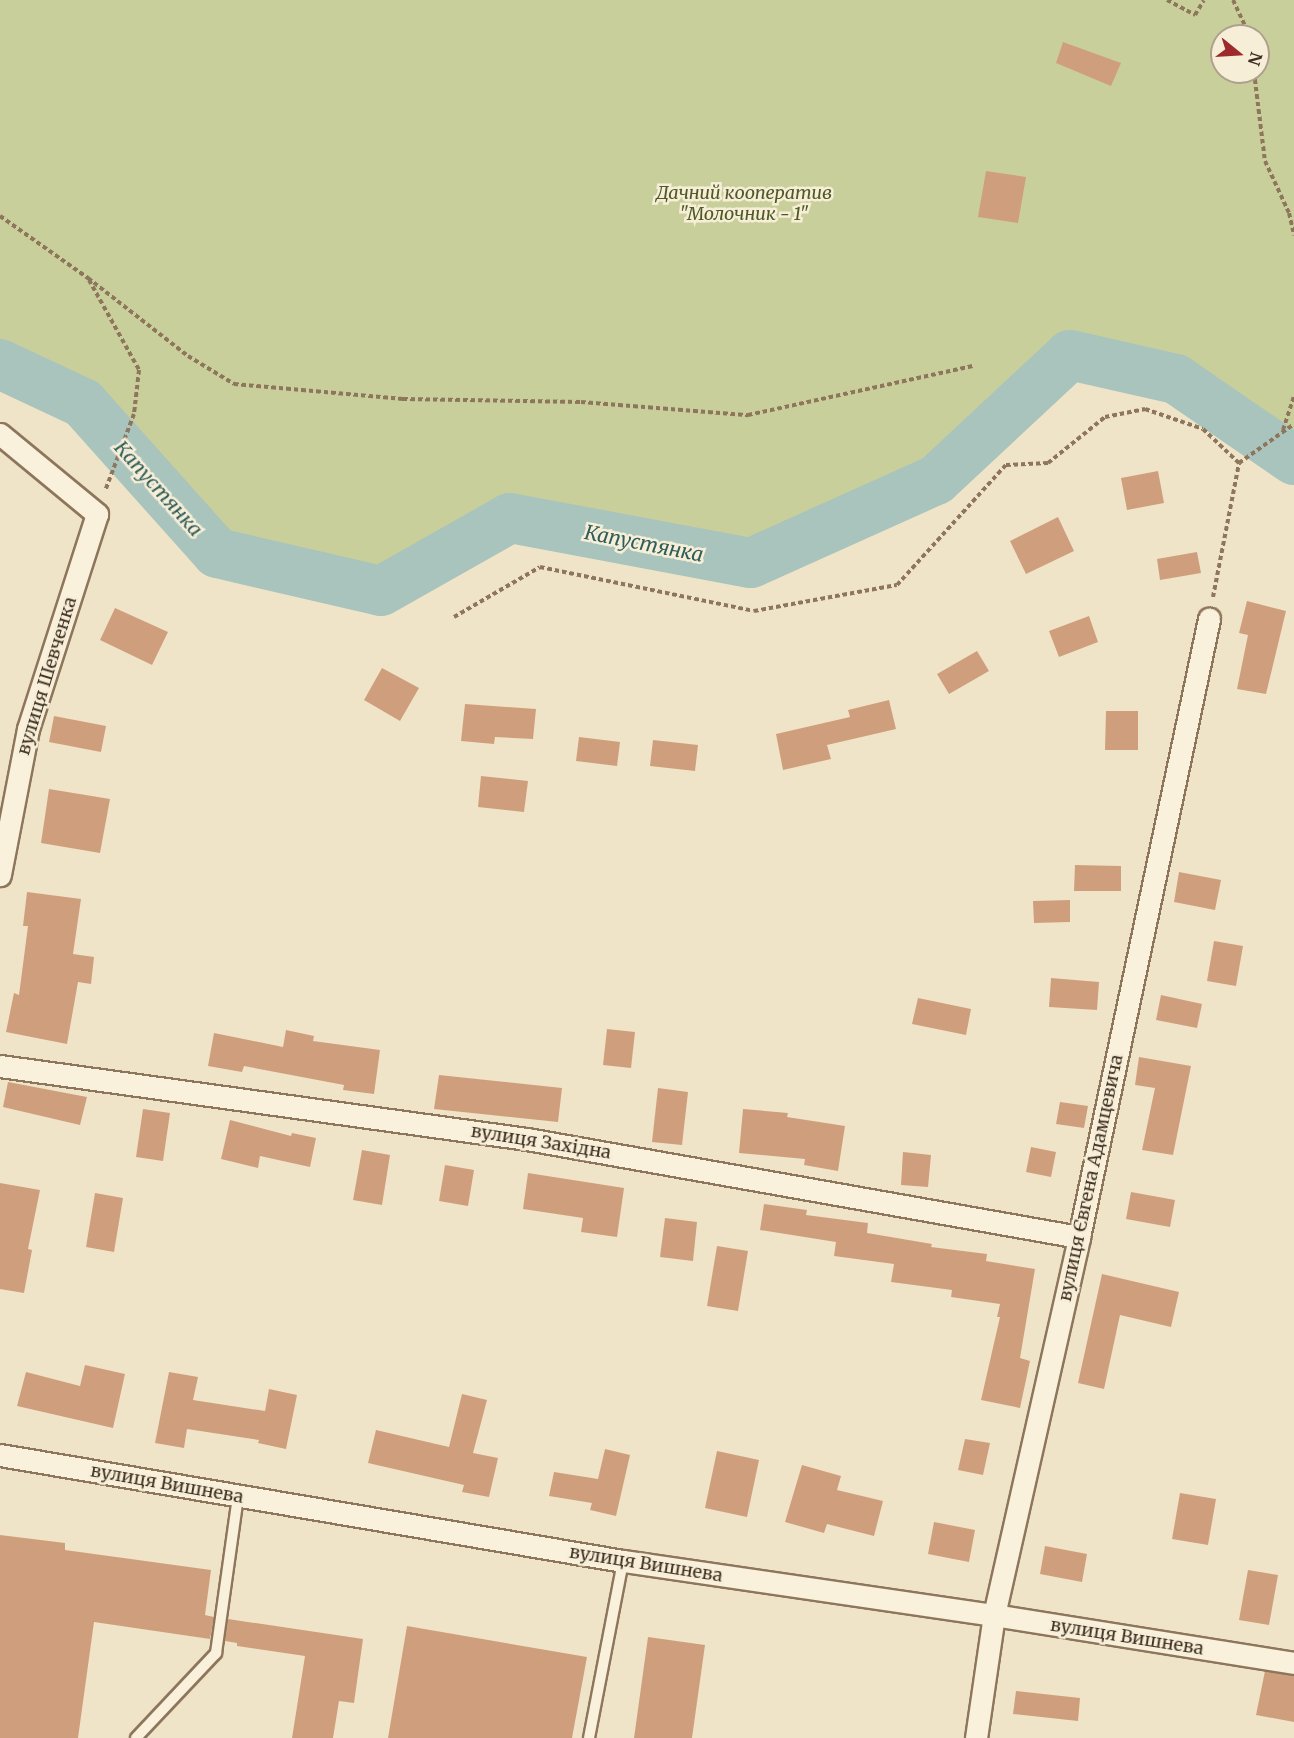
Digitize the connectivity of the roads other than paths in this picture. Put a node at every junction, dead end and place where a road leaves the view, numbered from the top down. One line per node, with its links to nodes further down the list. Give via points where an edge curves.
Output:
1 (1, 438): 3 (street, вулиця Шевченка, via 97,514 28,729)
2 (1209, 619): 5 (street, вулиця Євгена Адамцевича)
3 (0, 875)
4 (0, 1066): 5 (street, вулиця Західна, via 526,1139)
5 (1079, 1237): 9 (street, вулиця Євгена Адамцевича)
6 (0, 1455): 7 (street, вулиця Вишнева)
7 (238, 1497): 8 (street, вулиця Вишнева); 11 (lane, via 216,1653)
8 (623, 1562): 9 (street, вулиця Вишнева); 12 (lane)
9 (994, 1615): 10 (street, вулиця Вишнева); 13 (street, вулиця Євгена Адамцевича)
10 (1294, 1664)
11 (136, 1738)
12 (589, 1738)
13 (976, 1738)

